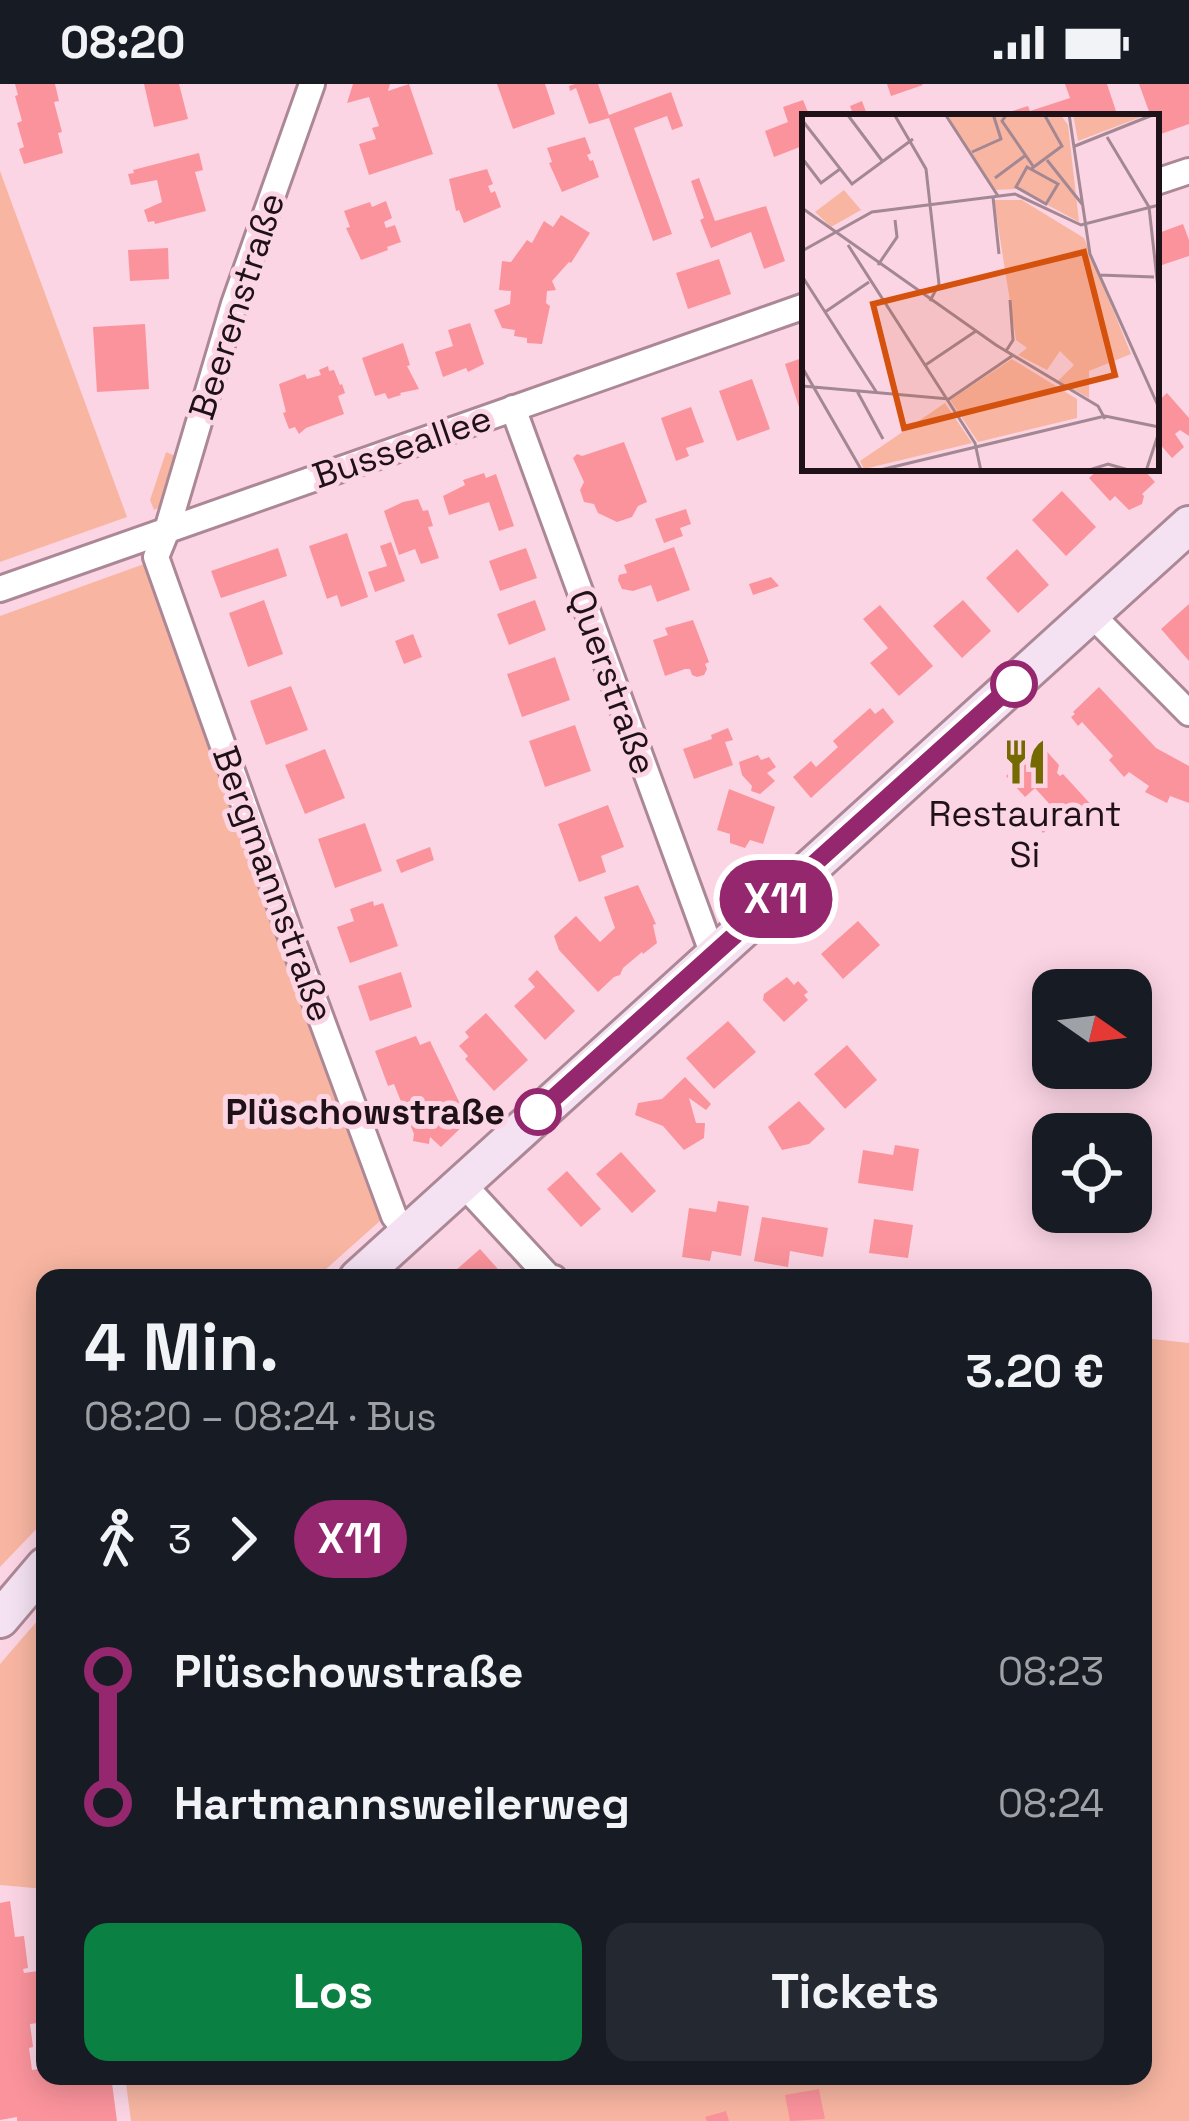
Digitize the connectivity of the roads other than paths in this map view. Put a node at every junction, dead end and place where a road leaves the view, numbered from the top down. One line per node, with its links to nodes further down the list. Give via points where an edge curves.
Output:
1 (312, 84): 7 (street, Beerenstraße, via 234,304)
2 (1189, 171): 3 (street)
3 (1159, 181)
4 (802, 307): 5 (street, Busseallee)
5 (513, 408): 7 (street, Busseallee); 11 (street, Querstraße)
6 (1189, 525): 9 (street)
7 (167, 530): 8 (street, Busseallee); 13 (street, Bergmannstraße, via 156,557 394,1216)
8 (0, 589)
9 (1090, 613): 10 (street); 11 (street)
10 (1189, 713)
11 (713, 955): 12 (street)
12 (463, 1184): 13 (street); 15 (street)
13 (408, 1233): 14 (street)
14 (368, 1269)
15 (542, 1269)
16 (36, 1577): 17 (street)
17 (0, 1619)

